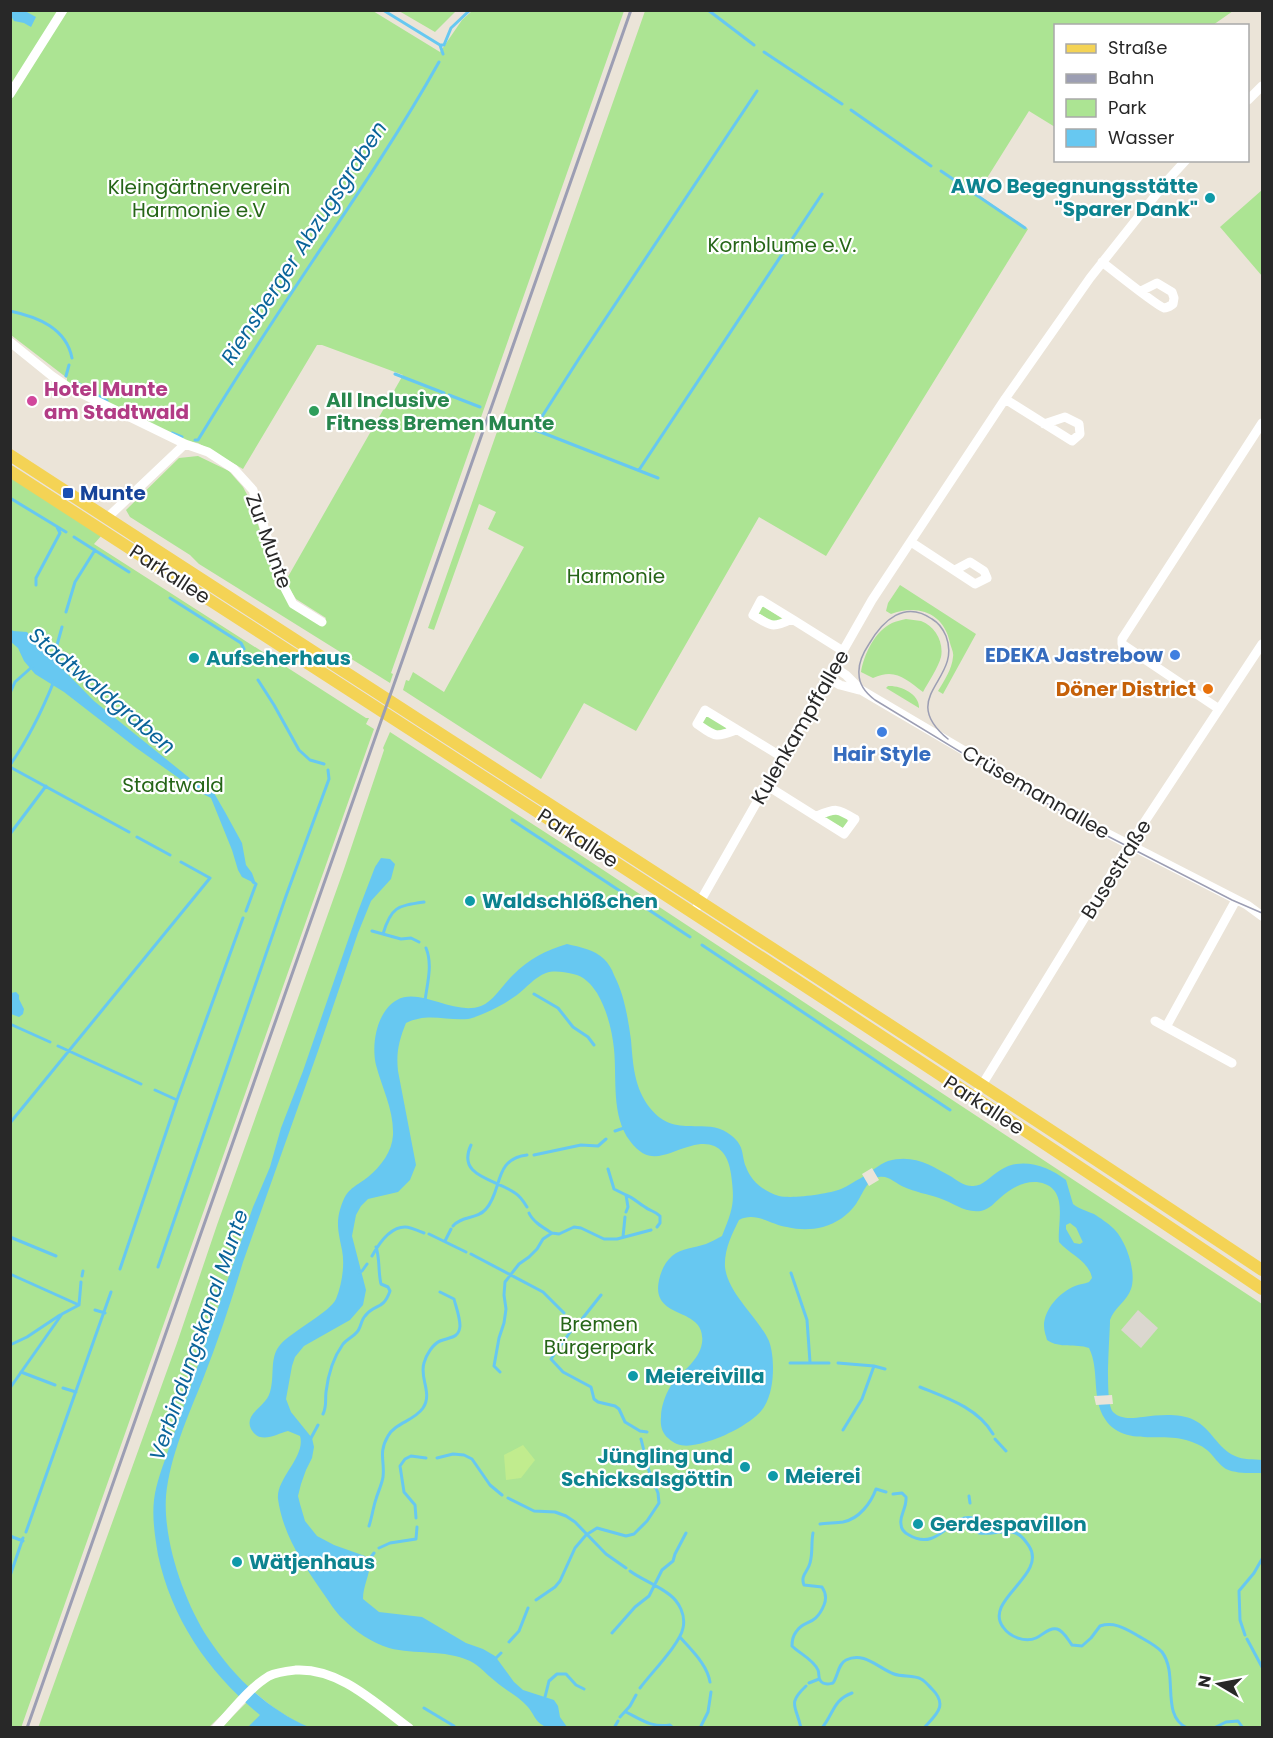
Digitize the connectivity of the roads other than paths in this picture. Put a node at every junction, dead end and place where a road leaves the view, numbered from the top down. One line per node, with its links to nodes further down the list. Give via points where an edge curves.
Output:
1 (63, 10): 3 (street)
2 (1263, 86): 4 (street)
3 (10, 94)
4 (1249, 99)
5 (1184, 162): 6 (street, Kulenkampffallee)
6 (1102, 262): 7 (street); 9 (street, Kulenkampffallee)
7 (1141, 291)
8 (10, 342): 12 (street, Zur Munte, via 69,387)
9 (1005, 399): 11 (street); 16 (street, Kulenkampffallee)
10 (1263, 423): 27 (street, via 1122,639 1122,644)
11 (1044, 424)
12 (185, 444): 15 (street); 19 (street, Zur Munte, via 224,462 252,490 279,577 293,604)
13 (10, 455): 15 (main road, Parkallee)
14 (10, 471): 37 (main road, Parkallee)
15 (107, 518): 34 (main road, Parkallee)
16 (911, 542): 17 (street); 21 (street, Kulenkampffallee)
17 (955, 570)
18 (792, 619): 21 (street)
19 (322, 622)
20 (1263, 644): 22 (street, Busestraße)
21 (843, 651): 24 (street, Kulenkampffallee)
22 (1253, 658): 23 (street); 27 (street, Busestraße)
23 (1263, 664)
24 (834, 667): 25 (street, Kulenkampffallee); 26 (street, Crüsemannallee)
25 (828, 678): 26 (street, Crüsemannallee); 29 (street, Kulenkampffallee)
26 (861, 690): 32 (street, Crüsemannallee, via 1023,787)
27 (1219, 709): 32 (street, Busestraße)
28 (736, 730): 29 (street)
29 (782, 757): 30 (street, Kulenkampffallee)
30 (766, 785): 31 (street); 34 (street, Kulenkampffallee)
31 (817, 816)
32 (1130, 845): 33 (street, Crüsemannallee); 42 (street, Busestraße)
33 (1236, 900): 35 (street, Crüsemannallee); 40 (street)
34 (701, 901): 37 (street, Kulenkampffallee); 42 (main road, Parkallee)
35 (1247, 905): 36 (street, Crüsemannallee); 38 (street, Crüsemannallee)
36 (1263, 909)
37 (693, 914): 43 (main road, Parkallee)
38 (1263, 916)
39 (1155, 1021): 40 (street)
40 (1166, 1027): 41 (street)
41 (1232, 1063)
42 (983, 1085): 43 (street, Busestraße); 44 (main road, Parkallee)
43 (974, 1098): 45 (main road, Parkallee)
44 (1263, 1269)
45 (1263, 1289)
46 (216, 1728): 47 (street, via 270,1676 304,1670 345,1682)
47 (409, 1728)

